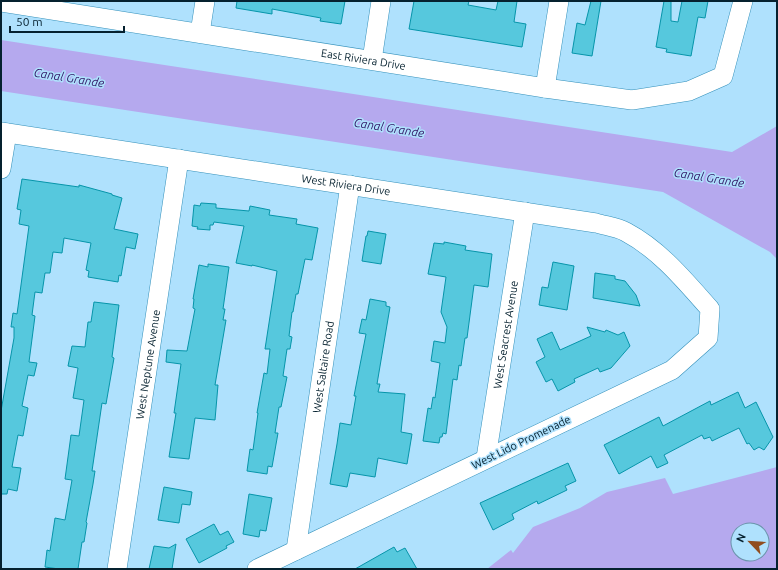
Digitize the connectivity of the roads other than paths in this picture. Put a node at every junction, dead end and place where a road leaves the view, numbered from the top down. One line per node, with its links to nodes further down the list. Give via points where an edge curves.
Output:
1 (205, 1): 7 (street)
2 (382, 1): 8 (street)
3 (559, 1): 9 (street)
4 (743, 1): 9 (street, East Riviera Drive, via 723,76 688,91 632,100)
5 (1, 2): 6 (street, East Riviera Drive)
6 (28, 3): 7 (street, East Riviera Drive)
7 (200, 32): 8 (street, East Riviera Drive)
8 (372, 60): 9 (street, East Riviera Drive)
9 (545, 88)
10 (4, 133): 11 (street, West Riviera Drive); 12 (street)
11 (179, 159): 13 (street, West Riviera Drive); 18 (street, West Neptune Avenue)
12 (1, 169)
13 (350, 185): 14 (street, West Riviera Drive); 17 (street, West Saltaire Road)
14 (525, 212): 15 (street, West Riviera Drive, via 596,223 625,231 651,248); 16 (street, West Seacrest Avenue)
15 (677, 272): 16 (street, West Lido Promenade, via 710,309 708,338 672,370)
16 (486, 458): 17 (street, West Lido Promenade)
17 (296, 550): 19 (street, West Lido Promenade)
18 (117, 569)
19 (257, 569)

